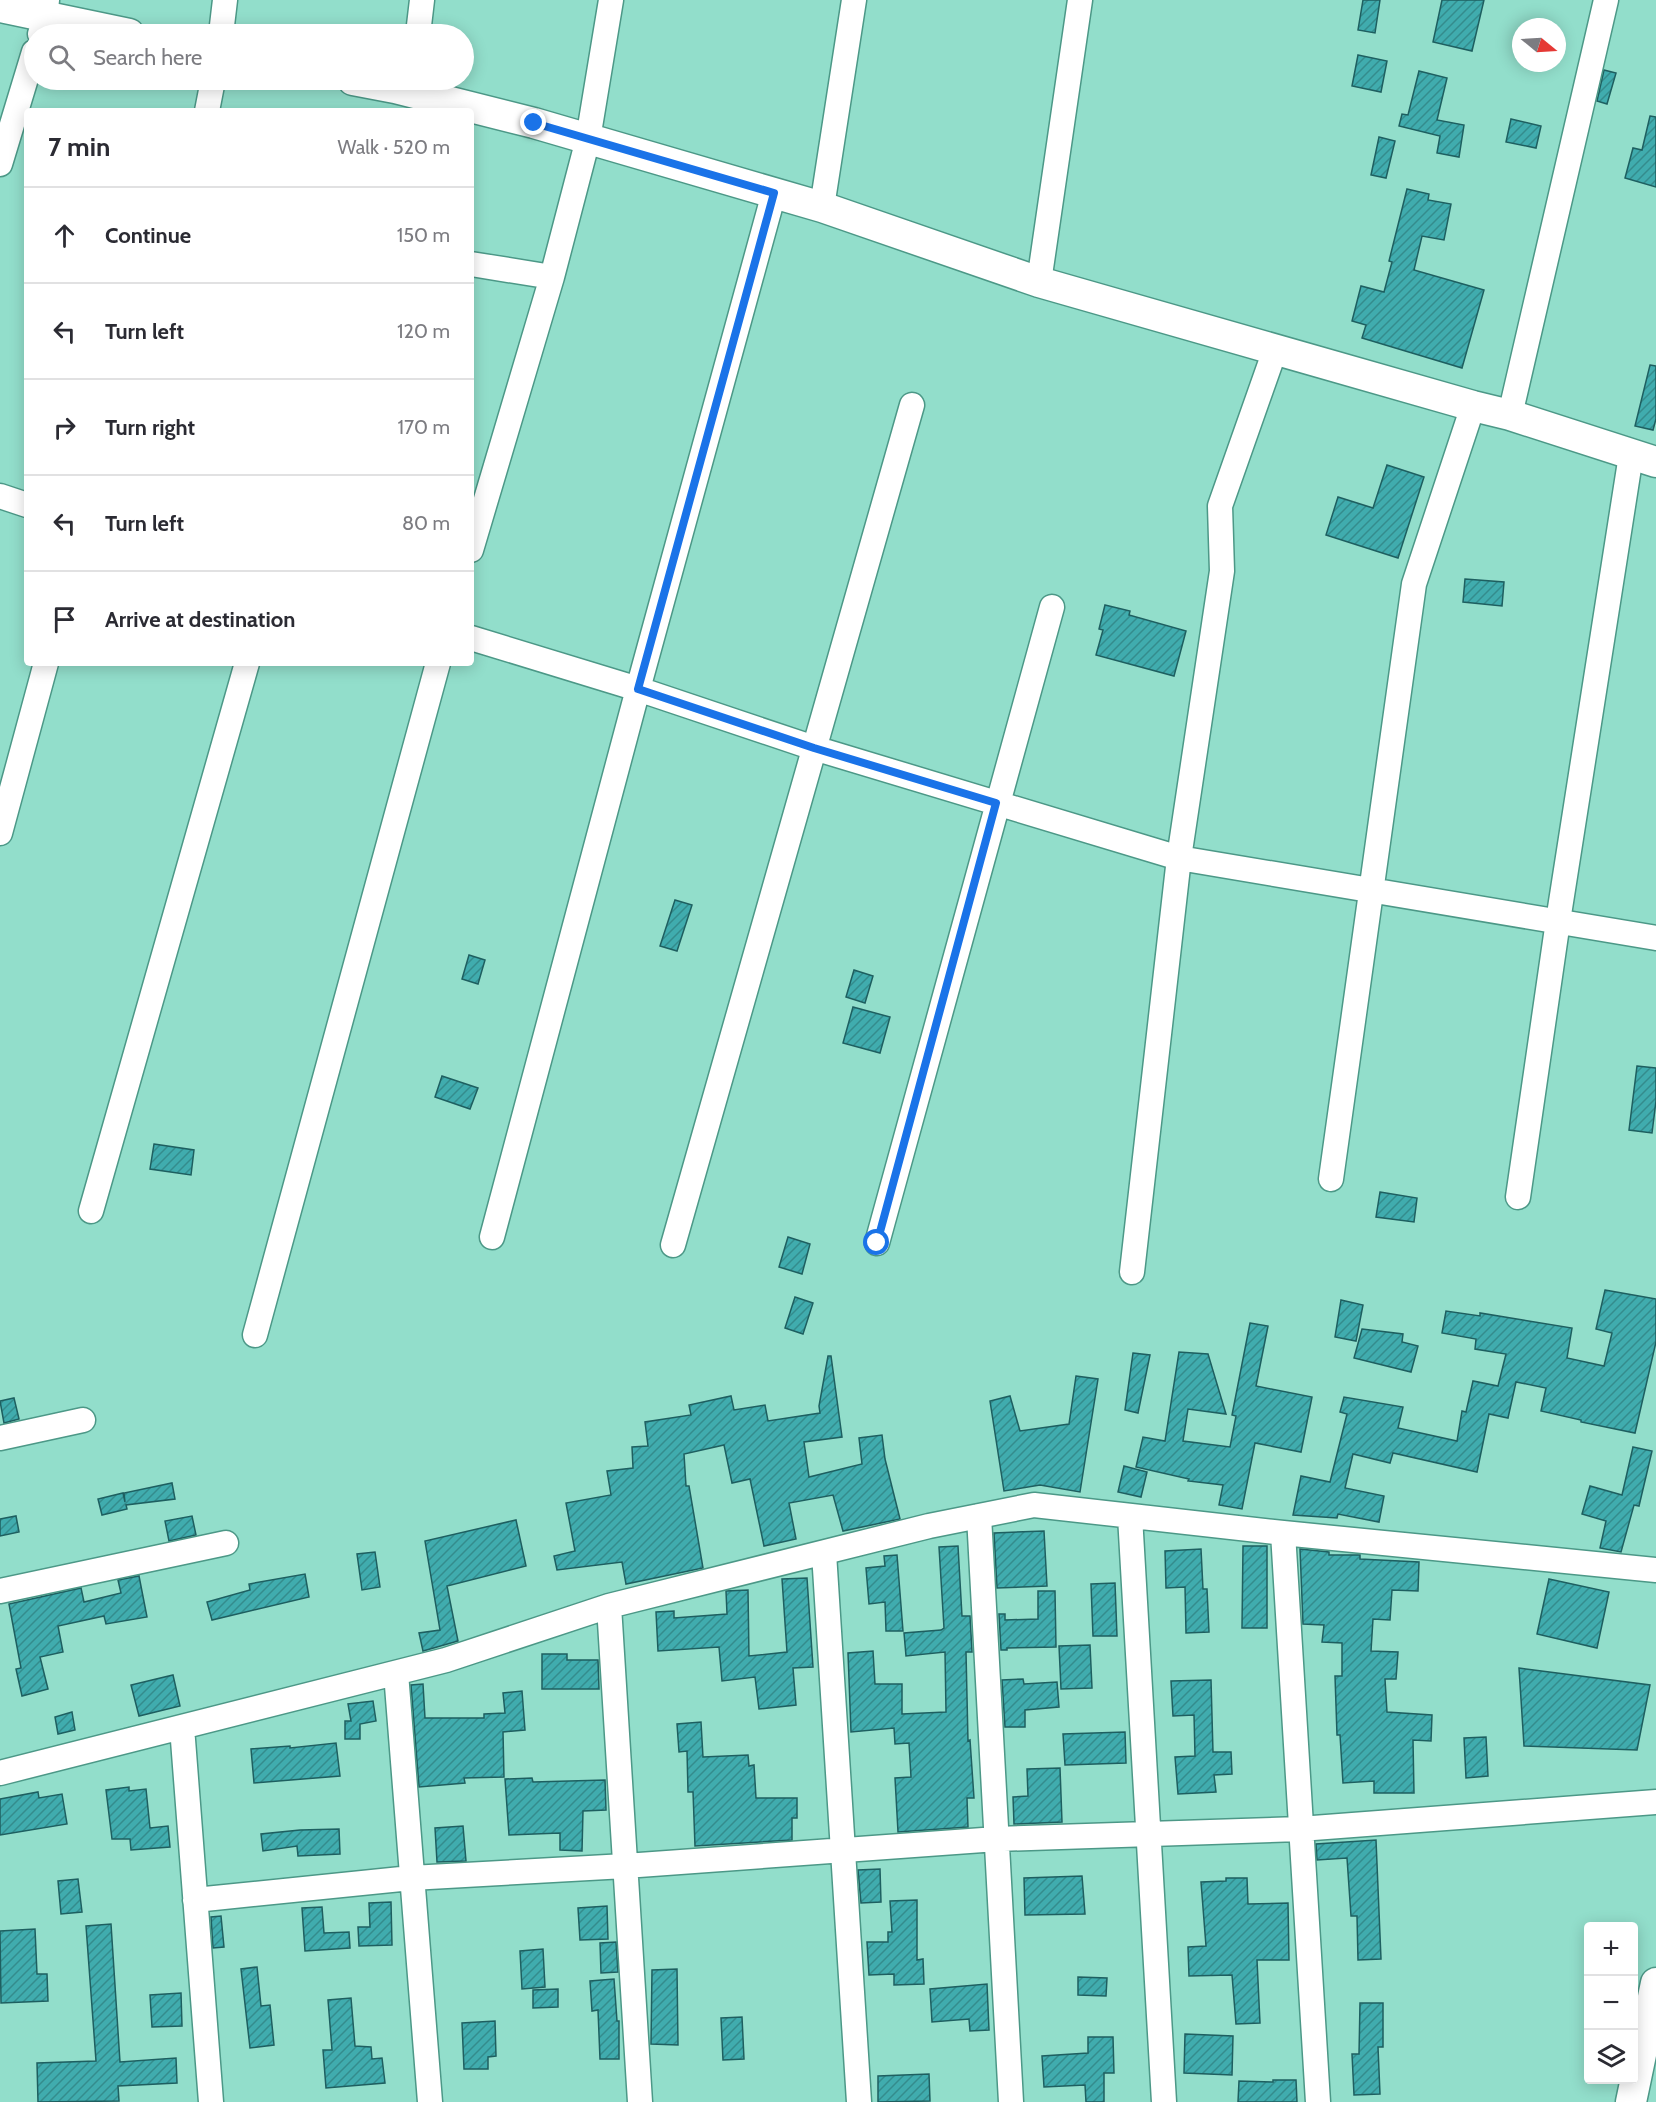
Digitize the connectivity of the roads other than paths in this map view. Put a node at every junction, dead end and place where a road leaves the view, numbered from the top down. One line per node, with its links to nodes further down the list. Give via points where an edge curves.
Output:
1 (225, 0): 10 (street)
2 (422, 0): 11 (street)
3 (611, 0): 19 (street)
4 (854, 0): 22 (street)
5 (1080, 0): 25 (street)
6 (1606, 0): 29 (street)
7 (0, 7): 8 (main road)
8 (44, 17): 9 (main road)
9 (79, 24)
10 (222, 24)
11 (419, 24)
12 (24, 85): 20 (street)
13 (211, 90): 16 (street)
14 (393, 90): 15 (main road)
15 (409, 94): 17 (main road)
16 (208, 108)
17 (465, 108)
18 (474, 110): 19 (main road)
19 (588, 139): 21 (main road); 24 (street)
20 (0, 164)
21 (774, 193): 22 (main road); 39 (street)
22 (822, 207): 25 (main road)
23 (474, 264): 24 (street)
24 (552, 277): 33 (street)
25 (1039, 282): 26 (main road)
26 (1275, 350): 28 (main road); 43 (street, via 1220,506 1222,571)
27 (912, 405): 40 (street)
28 (1473, 406): 29 (main road); 44 (street, via 1414,584)
29 (1510, 415): 30 (main road)
30 (1644, 458): 45 (street)
31 (0, 496): 32 (street)
32 (24, 504)
33 (474, 540)
34 (1052, 607): 41 (street)
35 (474, 639): 39 (street)
36 (45, 666): 42 (street)
37 (246, 666): 49 (street)
38 (437, 666): 54 (street)
39 (638, 689): 40 (street); 50 (street)
40 (814, 748): 41 (street); 52 (street)
41 (996, 803): 43 (street); 51 (street)
42 (0, 833)
43 (1179, 858): 44 (street); 53 (street)
44 (1370, 890): 45 (street); 47 (street)
45 (1558, 921): 46 (street); 48 (street)
46 (1656, 938)
47 (1330, 1179)
48 (1518, 1197)
49 (91, 1211)
50 (492, 1237)
51 (877, 1243)
52 (673, 1245)
53 (1132, 1272)
54 (255, 1335)
55 (83, 1420): 56 (street)
56 (0, 1438)
57 (979, 1516): 58 (street, via 1034,1505); 61 (street); 71 (street)
58 (1130, 1516): 59 (street); 70 (street)
59 (1283, 1533): 62 (street); 69 (street)
60 (226, 1543): 63 (street)
61 (824, 1552): 64 (street); 72 (street)
62 (1656, 1570)
63 (0, 1591)
64 (609, 1606): 65 (street); 73 (street)
65 (396, 1673): 66 (street); 74 (street)
66 (182, 1727): 67 (street); 75 (street)
67 (0, 1773)
68 (1656, 1802): 69 (street)
69 (1300, 1828): 70 (street); 83 (street)
70 (1148, 1834): 71 (street); 82 (street)
71 (997, 1839): 72 (street); 81 (street)
72 (843, 1849): 73 (street); 80 (street)
73 (625, 1866): 74 (street); 79 (street)
74 (411, 1878): 75 (street); 78 (street)
75 (195, 1900): 77 (street)
76 (1656, 1983): 84 (main road)
77 (211, 2102)
78 (430, 2102)
79 (640, 2102)
80 (859, 2102)
81 (1011, 2102)
82 (1164, 2102)
83 (1318, 2102)
84 (1631, 2102)

